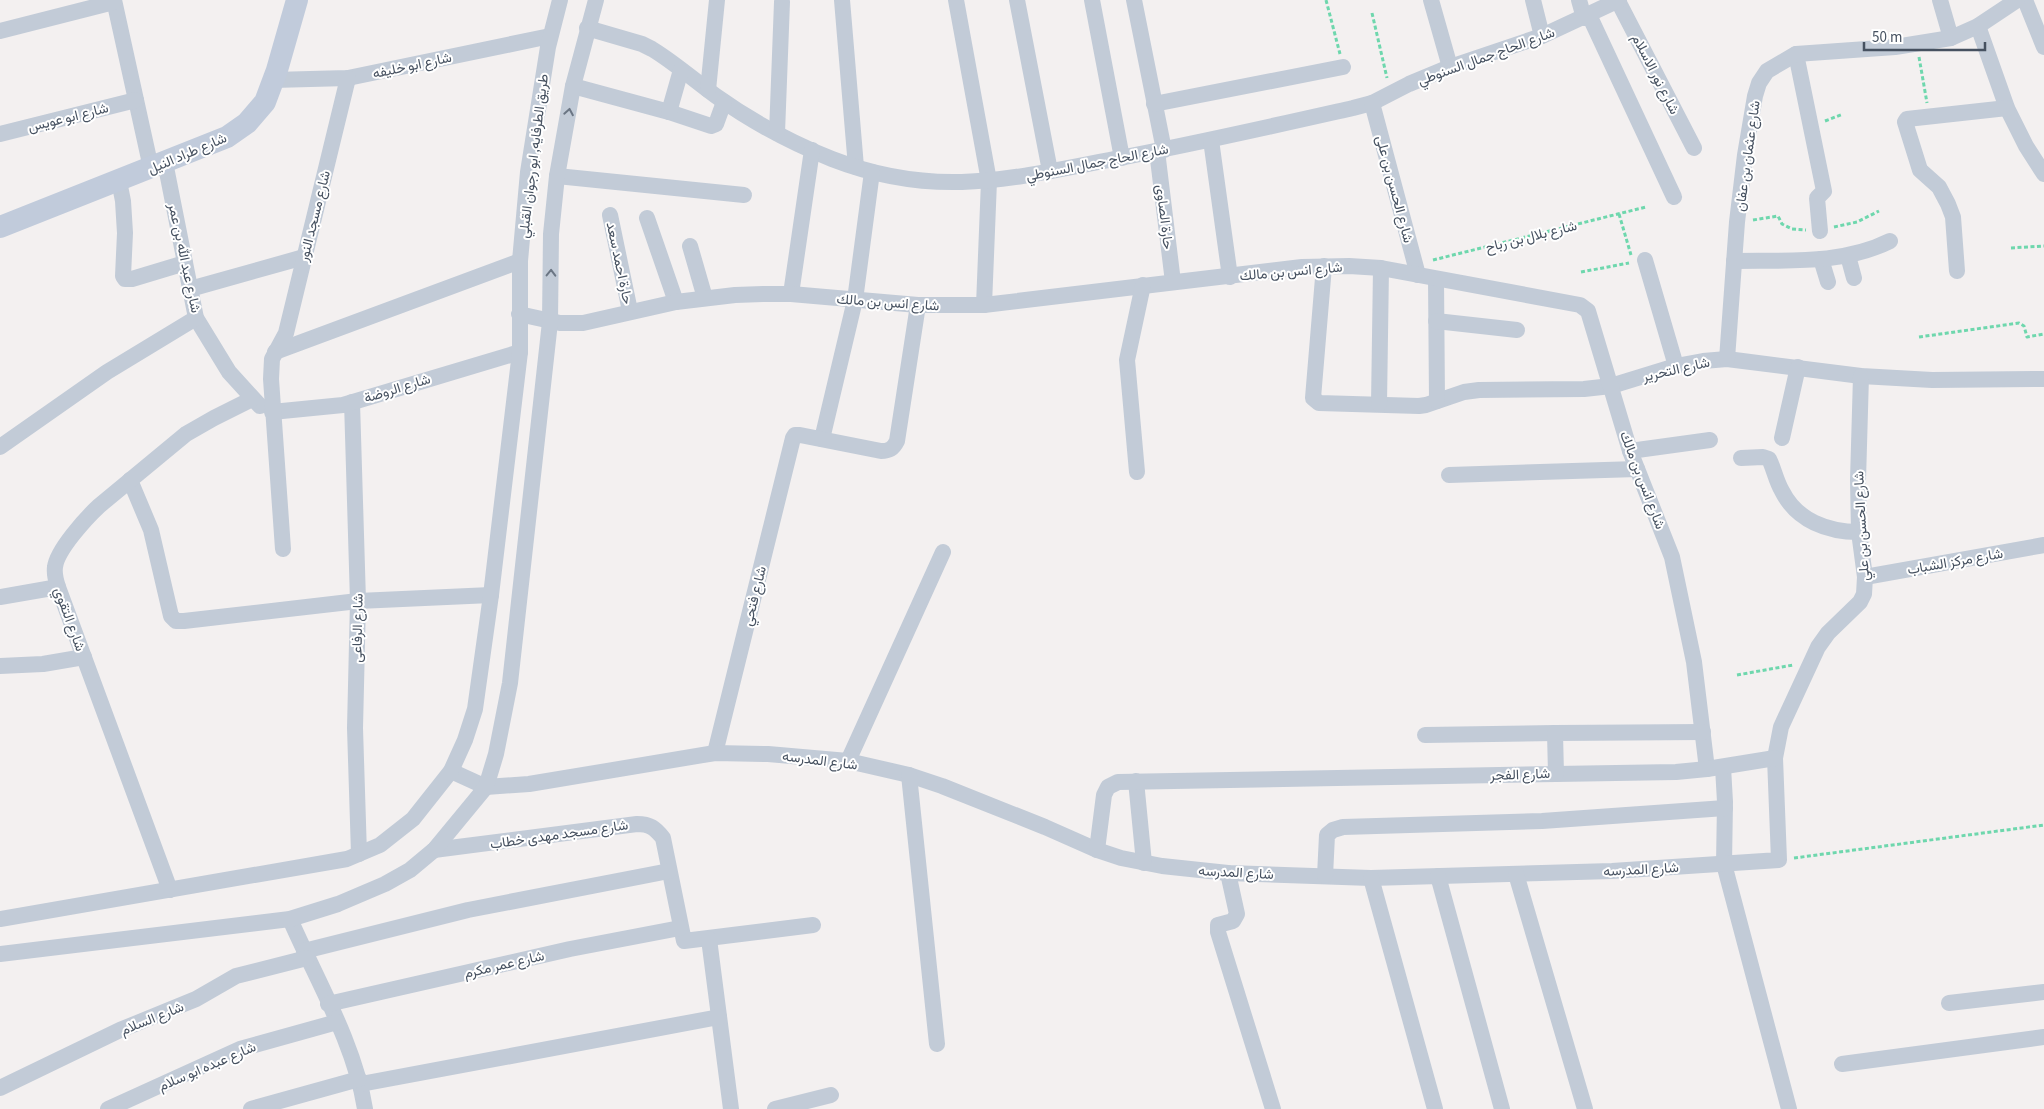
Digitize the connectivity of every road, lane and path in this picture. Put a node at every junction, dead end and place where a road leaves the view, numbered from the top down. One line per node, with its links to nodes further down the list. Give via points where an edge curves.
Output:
1 (297, 0): 35 (street, شارع طراد النيل)
2 (560, 0): 25 (street, طريق الطرفايه, ابو رجوان القبلي)
3 (612, 0): 18 (street)
4 (717, 0): 37 (street)
5 (842, 0): 54 (street)
6 (956, 0): 60 (street)
7 (1017, 0): 55 (street)
8 (1092, 0): 52 (street)
9 (1134, 0): 42 (street, حارة الصاوى)
10 (1432, 0): 32 (street)
11 (1533, 0): 26 (street)
12 (1580, 0): 21 (street)
13 (1618, 0): 21 (street, شارع الحاج جمال السنوطي); 49 (street, شارع نور الاسلام)
14 (1940, 0): 27 (street)
15 (2017, 0): 22 (street, شارع عثمان بن عفان)
16 (2025, 0): 29 (street)
17 (114, 1): 24 (street); 39 (street, شارع عبد الله بن عمر)
18 (595, 2): 23 (street, طريق الطرفايه, ابو رجوان القبلي)
19 (782, 2): 46 (street)
20 (1372, 13): 38 (path)
21 (1587, 16): 26 (street, شارع الحاج جمال السنوطي); 62 (street)
22 (1978, 26): 27 (street, شارع عثمان بن عفان); 43 (street)
23 (587, 28): 33 (street, شارع الحاج جمال السنوطي, via 642,44); 36 (street, طريق الطرفايه, ابو رجوان القبلي)
24 (0, 31)
25 (550, 36): 34 (street, شارع ابو خليفه); 77 (street, طريق الطرفايه, ابو رجوان القبلي, via 528,172)
26 (1542, 36): 32 (street, شارع الحاج جمال السنوطي)
27 (1951, 38): 28 (street, شارع عثمان بن عفان)
28 (1917, 43): 30 (street, شارع عثمان بن عفان); 45 (path)
29 (2044, 47)
30 (1796, 54): 68 (street, via 1824,191 1817,198); 78 (street, شارع عثمان بن عفان, via 1767,71 1755,96)
31 (1343, 67): 42 (street)
32 (1450, 67): 38 (street, شارع الحاج جمال السنوطي)
33 (681, 70): 37 (street, شارع الحاج جمال السنوطي); 44 (street)
34 (348, 78): 35 (street, شارع ابو خليفه); 74 (street, شارع مسجد النور)
35 (273, 80): 53 (street, شارع طراد النيل, via 264,102 247,123 227,137)
36 (573, 86): 44 (street); 58 (street, طريق الطرفايه, ابو رجوان القبلي, one-way to 36)
37 (708, 90): 40 (street, شارع الحاج جمال السنوطي)
38 (1390, 93): 41 (street, شارع الحاج جمال السنوطي)
39 (136, 100): 47 (street, شارع ابو عويس); 53 (street, شارع عبد الله بن عمر)
40 (724, 102): 44 (street, via 713,126); 46 (street, شارع الحاج جمال السنوطي)
41 (1372, 103): 48 (street, شارع الحاج جمال السنوطي); 82 (street, شارع الحسن بن على)
42 (1154, 104): 51 (street, حارة الصاوى)
43 (2007, 108): 45 (street); 57 (street)
44 (669, 112)
45 (1929, 116): 83 (street, via 1907,119 1905,124 1920,170 1939,188 1953,217)
46 (777, 133): 50 (street, شارع الحاج جمال السنوطي)
47 (0, 134)
48 (1210, 140): 51 (street, شارع الحاج جمال السنوطي); 85 (street)
49 (1694, 148)
50 (812, 150): 54 (street, شارع الحاج جمال السنوطي); 92 (street)
51 (1160, 150): 52 (street, شارع الحاج جمال السنوطي); 88 (street, حارة الصاوى)
52 (1122, 158): 55 (street, شارع الحاج جمال السنوطي)
53 (158, 165): 59 (street, شارع طراد النيل); 79 (street, شارع عبد الله بن عمر)
54 (856, 167): 56 (street, شارع الحاج جمال السنوطي)
55 (1050, 171): 60 (street, شارع الحاج جمال السنوطي)
56 (872, 172): 60 (street, شارع الحاج جمال السنوطي, via 926,182); 94 (street)
57 (2044, 174)
58 (557, 176): 61 (street); 102 (street, طريق الطرفايه, ابو رجوان القبلي, one-way to 58, via 551,234)
59 (119, 181): 67 (street, شارع طراد النيل); 79 (street, via 125,233 125,279)
60 (989, 181): 97 (street)
61 (744, 195)
62 (1674, 197)
63 (1646, 207): 64 (path, شارع بلال بن رباح)
64 (1619, 214): 82 (path, شارع بلال بن رباح); 84 (path, via 1634,262)
65 (610, 215): 98 (street, حارة احمد سعد)
66 (647, 218): 95 (street)
67 (0, 227)
68 (1820, 231)
69 (1890, 241): 73 (street)
70 (690, 246): 93 (street)
71 (2044, 246): 72 (path)
72 (2011, 248)
73 (1848, 256): 75 (street); 86 (street)
74 (304, 258): 91 (street); 106 (street, شارع مسجد النور, via 286,333)
75 (1822, 258): 78 (street); 89 (street)
76 (1645, 260): 109 (street)
77 (520, 261): 99 (street, طريق الطرفايه, ابو رجوان القبلي); 106 (street)
78 (1734, 261): 108 (street, شارع عثمان بن عفان)
79 (185, 263): 91 (street, شارع عبد الله بن عمر)
80 (1324, 266): 81 (street, شارع انس بن مالك); 85 (street, شارع انس بن مالك); 117 (street, شارع التحرير, via 1313,398 1319,403)
81 (1381, 268): 82 (street, شارع انس بن مالك); 117 (street)
82 (1417, 270): 87 (street, شارع انس بن مالك)
83 (1957, 271)
84 (1581, 272)
85 (1230, 277): 88 (street, شارع انس بن مالك)
86 (1854, 278)
87 (1436, 279): 101 (street); 113 (street, شارع انس بن مالك, via 1585,308)
88 (1173, 282): 90 (street, شارع انس بن مالك)
89 (1828, 282)
90 (1143, 285): 97 (street, شارع انس بن مالك); 126 (street, via 1127,360)
91 (190, 289): 100 (street, شارع عبد الله بن عمر)
92 (791, 294): 93 (street, شارع انس بن مالك); 94 (street, شارع انس بن مالك)
93 (704, 298): 95 (street, شارع انس بن مالك)
94 (856, 300): 96 (street, شارع انس بن مالك); 120 (street)
95 (676, 302): 98 (street, شارع انس بن مالك)
96 (918, 305): 97 (street, شارع انس بن مالك); 120 (street, via 895,446 881,451)
97 (984, 305)
98 (630, 311): 102 (street, شارع انس بن مالك, via 583,323)
99 (519, 314): 102 (street, شارع انس بن مالك); 107 (street, طريق الطرفايه, ابو رجوان القبلي)
100 (196, 318): 114 (street, شارع عبد الله بن عمر, via 229,372); 122 (street, via 107,372)
101 (1436, 321): 103 (street); 115 (street)
102 (550, 322): 154 (street, طريق الطرفايه, ابو رجوان القبلي, via 510,683)
103 (1518, 330)
104 (2044, 334): 105 (path, via 2027,336 2024,326 2019,324)
105 (1919, 338)
106 (276, 352): 118 (street, شارع مسجد النور, via 271,368)
107 (520, 352): 116 (street, شارع الروضة); 135 (street, طريق الطرفايه, ابو رجوان القبلي)
108 (1727, 359): 109 (street, شارع التحرير); 110 (street, شارع التحرير)
109 (1676, 366): 113 (street, شارع التحرير)
110 (1798, 368): 111 (street, شارع التحرير); 119 (street)
111 (1861, 376): 112 (street, شارع التحرير, via 1932,380); 129 (street, شارع الحسن بن علي)
112 (2044, 379)
113 (1611, 386): 115 (street, شارع التحرير, via 1480,390); 123 (street, شارع انس بن مالك)
114 (252, 399): 118 (street, شارع عبد الله بن عمر); 128 (street, شارع التقوي, via 186,434)
115 (1437, 401): 117 (street, شارع التحرير, via 1419,406)
116 (352, 402): 118 (street, شارع الروضة); 137 (street, شارع الرفاعى)
117 (1379, 404)
118 (272, 415): 131 (street, شارع مسجد النور)
119 (1782, 438)
120 (822, 439): 145 (street, شارع فتحي, via 800,434 793,438)
121 (1710, 440): 123 (street)
122 (0, 447)
123 (1630, 451): 125 (street, شارع انس بن مالك)
124 (1741, 458): 129 (street, via 1769,459 1782,493 1807,519 1841,532)
125 (1637, 469): 127 (street); 142 (street, شارع انس بن مالك, via 1672,556 1694,662)
126 (1137, 472)
127 (1449, 475)
128 (130, 480): 134 (street, شارع التقوي, via 86,518 59,555 54,569); 137 (street, via 151,530 171,616 176,621)
129 (1859, 532): 133 (street, شارع الحسن بن علي)
130 (2044, 544): 133 (street, شارع مركز الشباب)
131 (283, 549)
132 (943, 552): 147 (street)
133 (1865, 577): 139 (street, شارع الحسن بن علي, via 1860,602 1828,633)
134 (58, 587): 136 (street); 138 (street, شارع التقوي)
135 (492, 595): 137 (street); 150 (street, طريق الطرفايه, ابو رجوان القبلي, via 475,709)
136 (0, 597)
137 (358, 601): 159 (street, شارع الرفاعى, via 355,728)
138 (84, 656): 140 (street, via 43,664); 169 (street, شارع التقوي)
139 (1811, 662): 141 (path); 146 (street, شارع الحسن بن علي, via 1781,727)
140 (0, 666)
141 (1737, 675)
142 (1703, 732): 143 (street); 149 (street, شارع انس بن مالك)
143 (1555, 733): 144 (street); 151 (street, شارع الفجر)
144 (1425, 735)
145 (715, 753): 147 (street, شارع المدرسه); 154 (street, شارع المدرسه, via 530,784)
146 (1775, 758): 148 (street); 160 (street, شارع الحسن بن علي)
147 (848, 761): 152 (street, شارع المدرسه)
148 (1723, 767): 149 (street); 155 (street)
149 (1707, 769): 151 (street)
150 (451, 770): 154 (street, شارع المدرسه); 159 (street, طريق الطرفايه, ابو رجوان القبلي, via 413,819 380,845)
151 (1556, 774): 153 (street, شارع الفجر)
152 (909, 776): 158 (street, شارع المدرسه, via 942,786); 183 (street)
153 (1136, 781): 158 (street, شارع الفجر, via 1108,786); 161 (street)
154 (486, 787): 157 (street)
155 (1725, 808): 162 (street); 166 (street, via 1542,821 1343,827 1327,835)
156 (2044, 825): 160 (path)
157 (434, 850): 163 (street, شارع مسجد مهدى خطاب, via 648,824 663,838); 171 (street, via 386,884)
158 (1097, 850): 161 (street, شارع المدرسه)
159 (359, 854): 169 (street, طريق الطرفايه, ابو رجوان القبلي, via 347,859)
160 (1779, 860): 162 (street, شارع المدرسه)
161 (1144, 863): 164 (street, شارع المدرسه)
162 (1724, 864): 165 (street, شارع المدرسه); 197 (street)
163 (669, 871): 173 (street, شارع مسجد مهدى خطاب); 176 (street, شارع السلام, via 468,910)
164 (1228, 873): 166 (street, شارع المدرسه); 193 (street, via 1237,914 1233,921 1218,925 1218,932)
165 (1516, 874): 167 (street, شارع المدرسه); 196 (street)
166 (1325, 876): 168 (street, شارع المدرسه)
167 (1438, 876): 168 (street, شارع المدرسه); 195 (street)
168 (1371, 878): 194 (street)
169 (170, 890): 170 (street, طريق الطرفايه, ابو رجوان القبلي)
170 (0, 919)
171 (290, 919): 175 (street); 176 (street)
172 (813, 925): 174 (street, شارع عمر مكرم)
173 (682, 934): 174 (street, شارع عمر مكرم); 179 (street, شارع عمر مكرم, via 570,949)
174 (709, 939): 180 (street)
175 (0, 954)
176 (306, 954): 179 (street); 186 (street, شارع السلام, via 236,976 196,999 120,1030)
177 (2044, 992): 178 (street)
178 (1949, 1003)
179 (328, 1004): 181 (street)
180 (719, 1017): 185 (street); 191 (street)
181 (337, 1022): 185 (street); 188 (street, شارع عبده ابو سلام, via 240,1049)
182 (2044, 1037): 184 (street)
183 (937, 1044)
184 (1842, 1064)
185 (360, 1082): 189 (street); 190 (street)
186 (0, 1088)
187 (831, 1095): 192 (street)
188 (108, 1109)
189 (251, 1109)
190 (365, 1109)
191 (731, 1109)
192 (775, 1109)
193 (1273, 1109)
194 (1435, 1109)
195 (1502, 1109)
196 (1585, 1109)
197 (1789, 1109)

